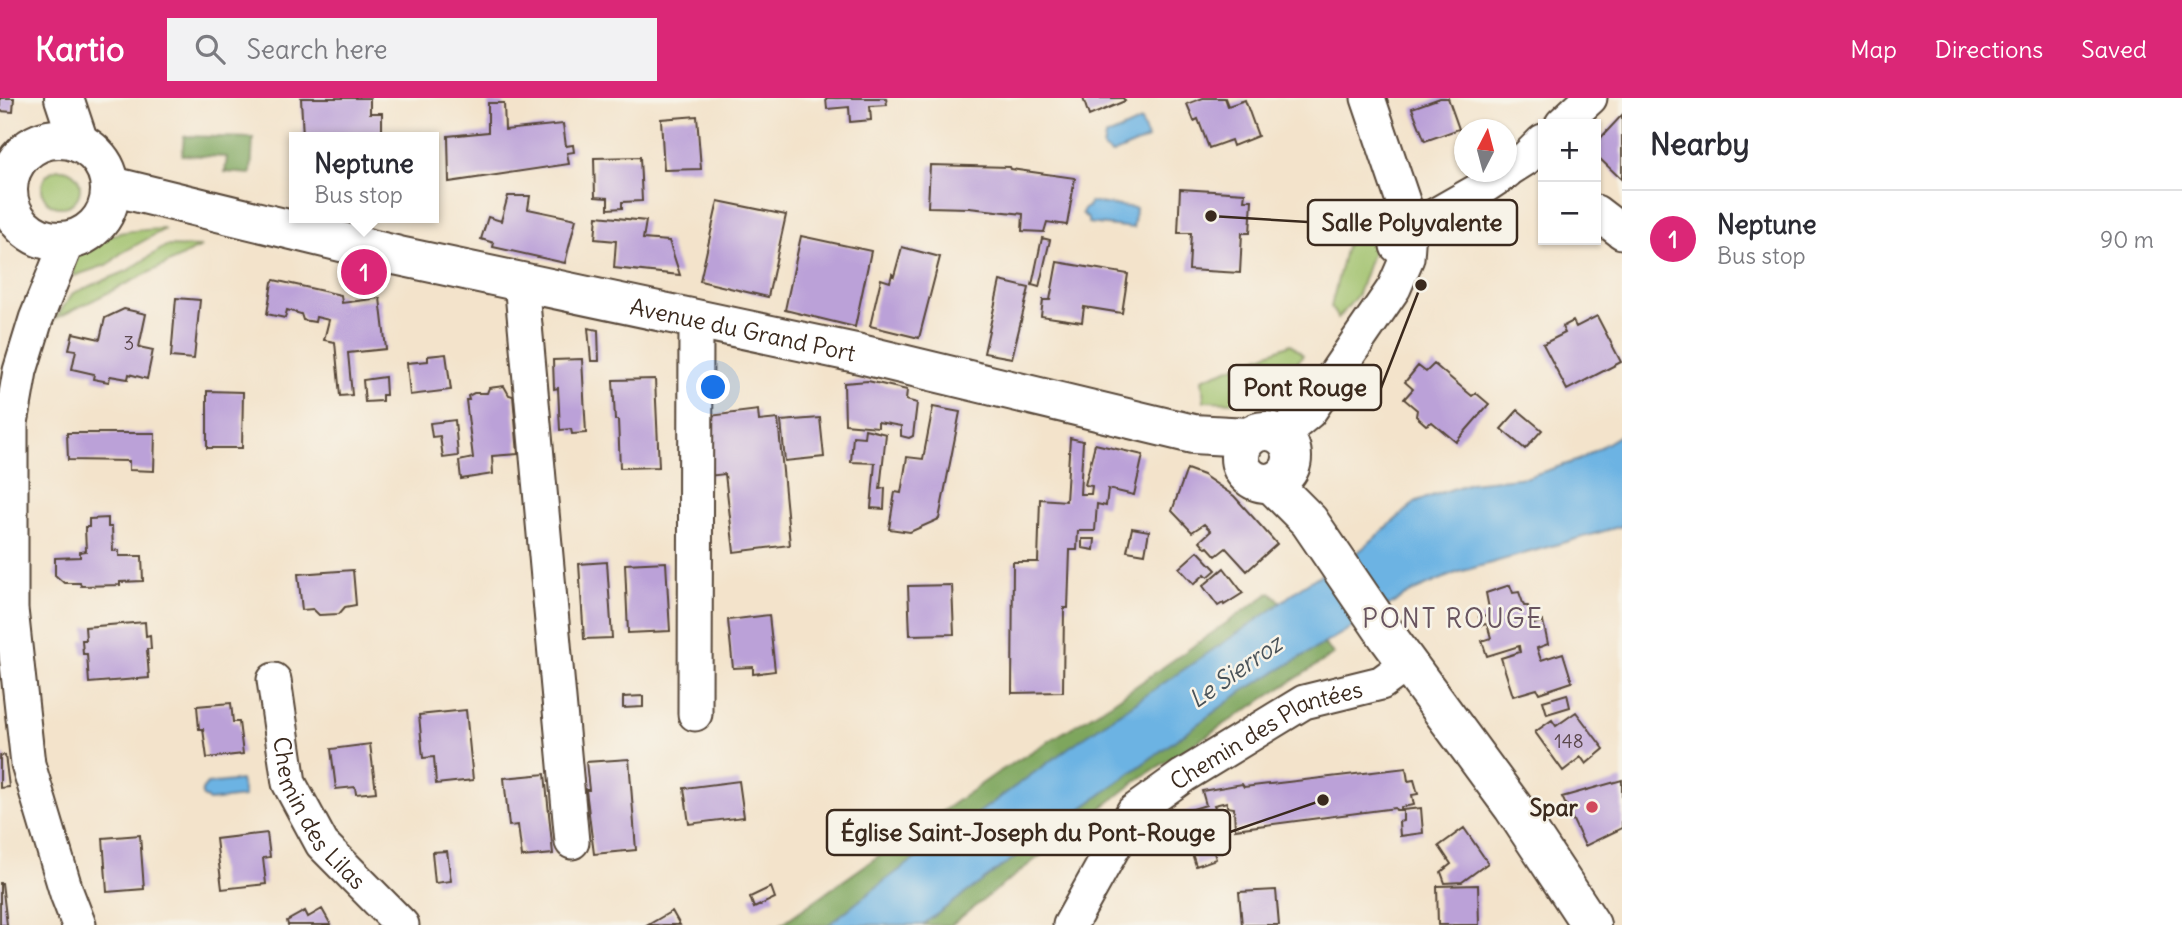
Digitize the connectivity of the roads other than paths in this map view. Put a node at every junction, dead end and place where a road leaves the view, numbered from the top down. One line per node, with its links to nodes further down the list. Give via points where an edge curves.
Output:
1 (48, 98): 6 (main road)
2 (64, 98): 6 (main road)
3 (1368, 98): 12 (street)
4 (1590, 98): 5 (street)
5 (1567, 119)
6 (36, 150): 8 (main road, via 92,150); 9 (main road, via 9,183)
7 (1525, 163): 12 (street)
8 (111, 186): 11 (main road, Avenue du Grand Port); 14 (main road, via 106,212)
9 (6, 207): 14 (main road, via 24,227)
10 (1601, 216): 13 (street)
11 (239, 217): 14 (main road, Avenue du Grand Port); 15 (main road, Avenue du Grand Port)
12 (1414, 227): 17 (street, via 1394,288)
13 (1622, 232)
14 (70, 234): 22 (street, via 42,278 10,423 11,609 28,764)
15 (521, 281): 16 (main road, Avenue du Grand Port); 21 (street)
16 (696, 318): 17 (main road, Avenue du Grand Port, via 1193,434); 20 (street)
17 (1276, 449): 18 (main road, via 1315,532)
18 (1398, 651): 24 (street, Chemin des Plantées, via 1381,683 1304,702 1183,775 1133,812); 25 (main road, via 1513,807)
19 (274, 680): 23 (street, Chemin des Lilas, via 289,783 322,844)
20 (695, 713)
21 (572, 842)
22 (79, 925)
23 (402, 925)
24 (1070, 925)
25 (1591, 925)

